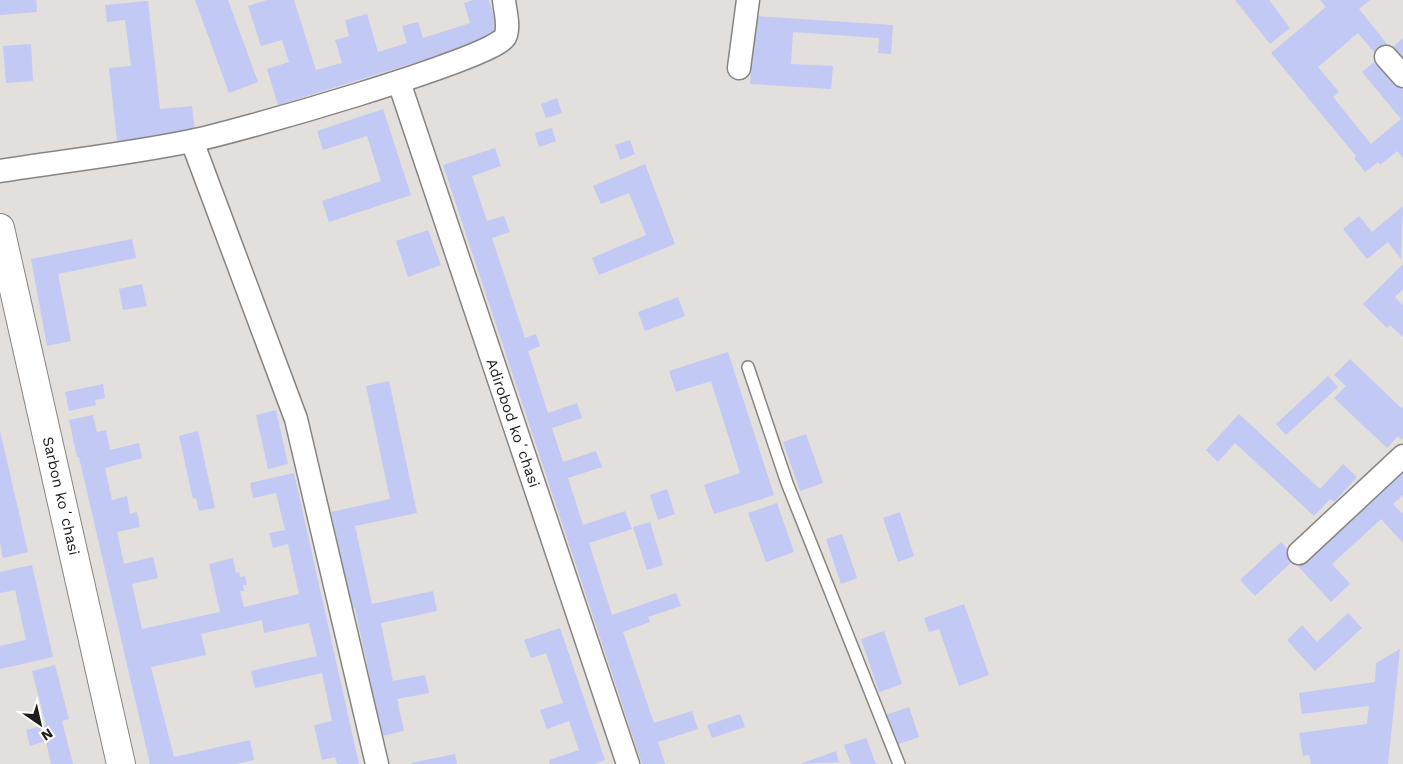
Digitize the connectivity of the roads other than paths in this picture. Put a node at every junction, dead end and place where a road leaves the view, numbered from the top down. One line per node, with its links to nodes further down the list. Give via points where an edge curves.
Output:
1 (504, 0): 6 (street, via 505,38 492,48)
2 (748, 0): 4 (street)
3 (1386, 57): 5 (street)
4 (739, 68)
5 (1403, 76)
6 (399, 82): 7 (street); 15 (street, Adirobod koʻchasi)
7 (192, 141): 8 (street); 14 (street, via 296,419)
8 (0, 170)
9 (0, 228): 13 (street, Sarbon koʻchasi)
10 (748, 367): 16 (lane, via 787,483)
11 (1403, 456): 12 (street)
12 (1299, 554)
13 (121, 764)
14 (377, 764)
15 (628, 764)
16 (899, 764)

